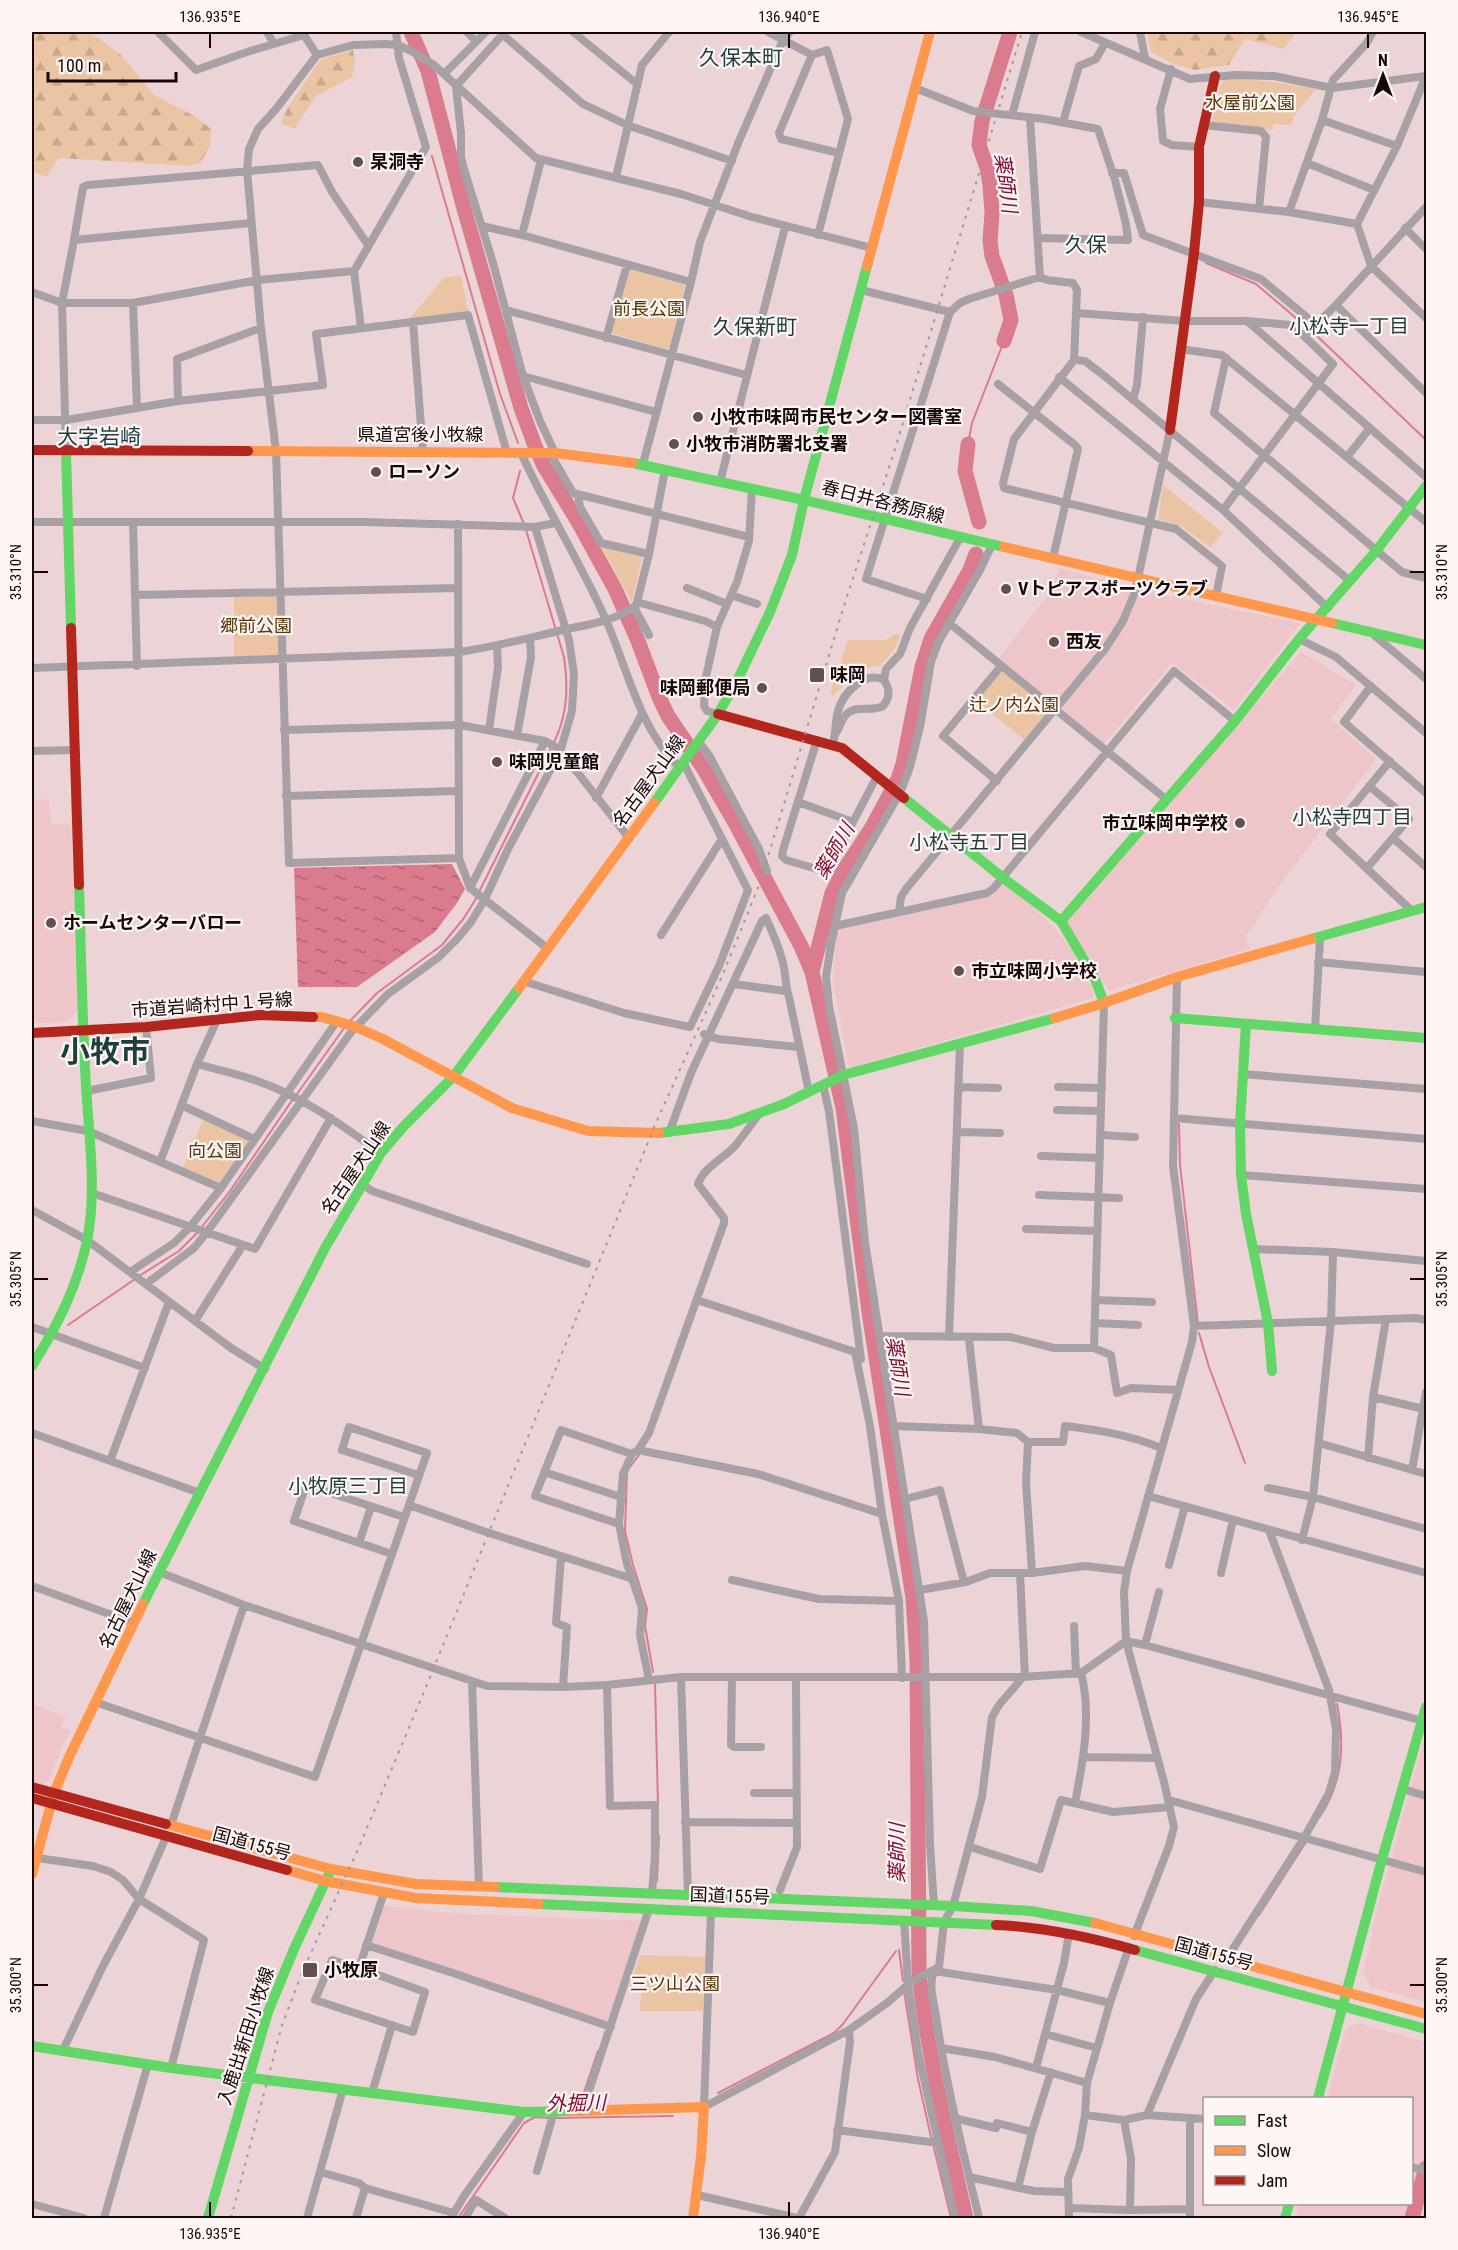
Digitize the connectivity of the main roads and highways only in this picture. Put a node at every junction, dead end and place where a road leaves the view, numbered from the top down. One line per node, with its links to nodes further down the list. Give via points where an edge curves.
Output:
1 (930, 32): 7 (main road, 春日井各務原線)
2 (1215, 76): 3 (main road, via 1198,147 1199,202 1194,253)
3 (1170, 430)
4 (32, 450): 5 (main road, 県道宮後小牧線)
5 (66, 452): 7 (main road, 県道宮後小牧線, via 552,453 643,464); 16 (main road)
6 (1426, 486): 8 (main road)
7 (804, 500): 8 (main road, 春日井各務原線); 10 (main road, 名古屋犬山線, via 792,555 770,612)
8 (1317, 619): 9 (main road, 春日井各務原線); 12 (main road, via 1235,721)
9 (1426, 645)
10 (718, 714): 12 (main road, via 817,740 834,739); 19 (main road, 名古屋犬山線)
11 (1426, 907): 13 (main road, 市道岩崎村中１号線, via 1177,977)
12 (1061, 921): 13 (main road, via 1095,979)
13 (1104, 1003): 19 (main road, 市道岩崎村中１号線, via 843,1075 729,1124 669,1133 588,1131 512,1108)
14 (1175, 1018): 15 (main road)
15 (1246, 1024): 18 (main road); 21 (main road, via 1241,1175 1268,1323)
16 (83, 1031): 17 (main road, 市道岩崎村中１号線); 19 (main road, 市道岩崎村中１号線, via 260,1015 308,1015 354,1027); 20 (main road, via 92,1193 87,1240 72,1294)
17 (32, 1033)
18 (1426, 1038)
19 (453, 1077): 25 (main road, 名古屋犬山線, via 381,1153 325,1248 159,1572)
20 (32, 1366)
21 (1272, 1371)
22 (1426, 1707): 29 (main road)
23 (32, 1786): 25 (main road, 国道155号)
24 (32, 1798): 25 (main road, 国道155号)
25 (53, 1798): 26 (main road, 国道155号, via 171,1825); 27 (main road, 名古屋犬山線); 28 (main road, 国道155号, via 166,1837)
26 (331, 1869): 28 (main road, 入鹿出新田小牧線); 29 (main road, 国道155号, via 416,1884 1031,1911 1086,1921)
27 (32, 1874)
28 (325, 1881): 30 (main road, 国道155号, via 416,1898 1027,1926 1129,1948); 34 (main road, 入鹿出新田小牧線, via 277,1988)
29 (1347, 1991): 30 (main road); 31 (main road, 国道155号)
30 (1343, 2006): 32 (main road, 国道155号); 35 (main road)
31 (1426, 2014)
32 (1426, 2029)
33 (32, 2046): 34 (main road)
34 (248, 2078): 36 (main road, 入鹿出新田小牧線); 37 (main road, via 524,2112 704,2107)
35 (1318, 2097)
36 (208, 2218)
37 (693, 2218)

